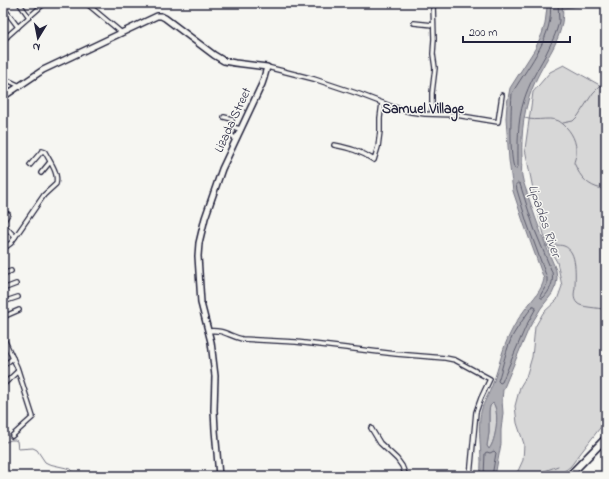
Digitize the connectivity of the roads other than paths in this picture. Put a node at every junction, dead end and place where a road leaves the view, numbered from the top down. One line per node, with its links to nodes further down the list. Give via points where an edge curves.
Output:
1 (19, 3): 8 (street)
2 (38, 3): 7 (street)
3 (46, 3): 7 (street)
4 (86, 3): 13 (street)
5 (433, 3): 10 (street)
6 (3, 7): 11 (street)
7 (41, 7): 8 (street)
8 (29, 17): 11 (street)
9 (414, 23): 10 (street)
10 (434, 25): 22 (street)
11 (18, 27): 14 (street)
12 (3, 32): 14 (street)
13 (122, 32): 16 (street, via 161,16 224,61); 18 (street, via 43,70)
14 (7, 37): 15 (street)
15 (3, 40)
16 (267, 67): 21 (street, via 314,79); 25 (street, Lizada Street)
17 (3, 78): 18 (street)
18 (20, 86): 20 (street)
19 (502, 95): 22 (street, via 498,122 456,114)
20 (3, 97)
21 (382, 103): 22 (street, via 411,112); 27 (street, via 378,147 374,160 358,151)
22 (432, 114)
23 (224, 117): 24 (street, via 232,119)
24 (232, 127): 25 (street); 26 (street, via 230,134)
25 (241, 129): 26 (street, Lizada Street)
26 (236, 139): 43 (street, Lizada Street, via 205,218 199,243 200,296)
27 (334, 145)
28 (50, 162): 29 (street, via 42,151); 30 (street); 33 (street, via 56,174 56,184 44,195)
29 (30, 165)
30 (41, 173)
31 (8, 214): 32 (street)
32 (3, 223): 33 (street)
33 (15, 237): 34 (street)
34 (3, 249)
35 (11, 271): 36 (street)
36 (3, 274)
37 (16, 284): 38 (street)
38 (3, 289)
39 (18, 297): 40 (street)
40 (3, 302)
41 (19, 310): 42 (street)
42 (3, 317)
43 (208, 330): 52 (street, Lizada Street, via 216,376 214,410); 54 (street, via 218,330 242,339 296,342 445,358 490,379 476,412)
44 (3, 337): 45 (street)
45 (13, 358): 46 (street); 47 (street)
46 (3, 366)
47 (18, 371): 48 (street); 50 (street, via 33,417)
48 (3, 385)
49 (371, 428): 53 (street, via 380,442 397,459)
50 (12, 436)
51 (606, 438): 55 (highway)
52 (219, 476)
53 (406, 476)
54 (470, 476)
55 (569, 476)

